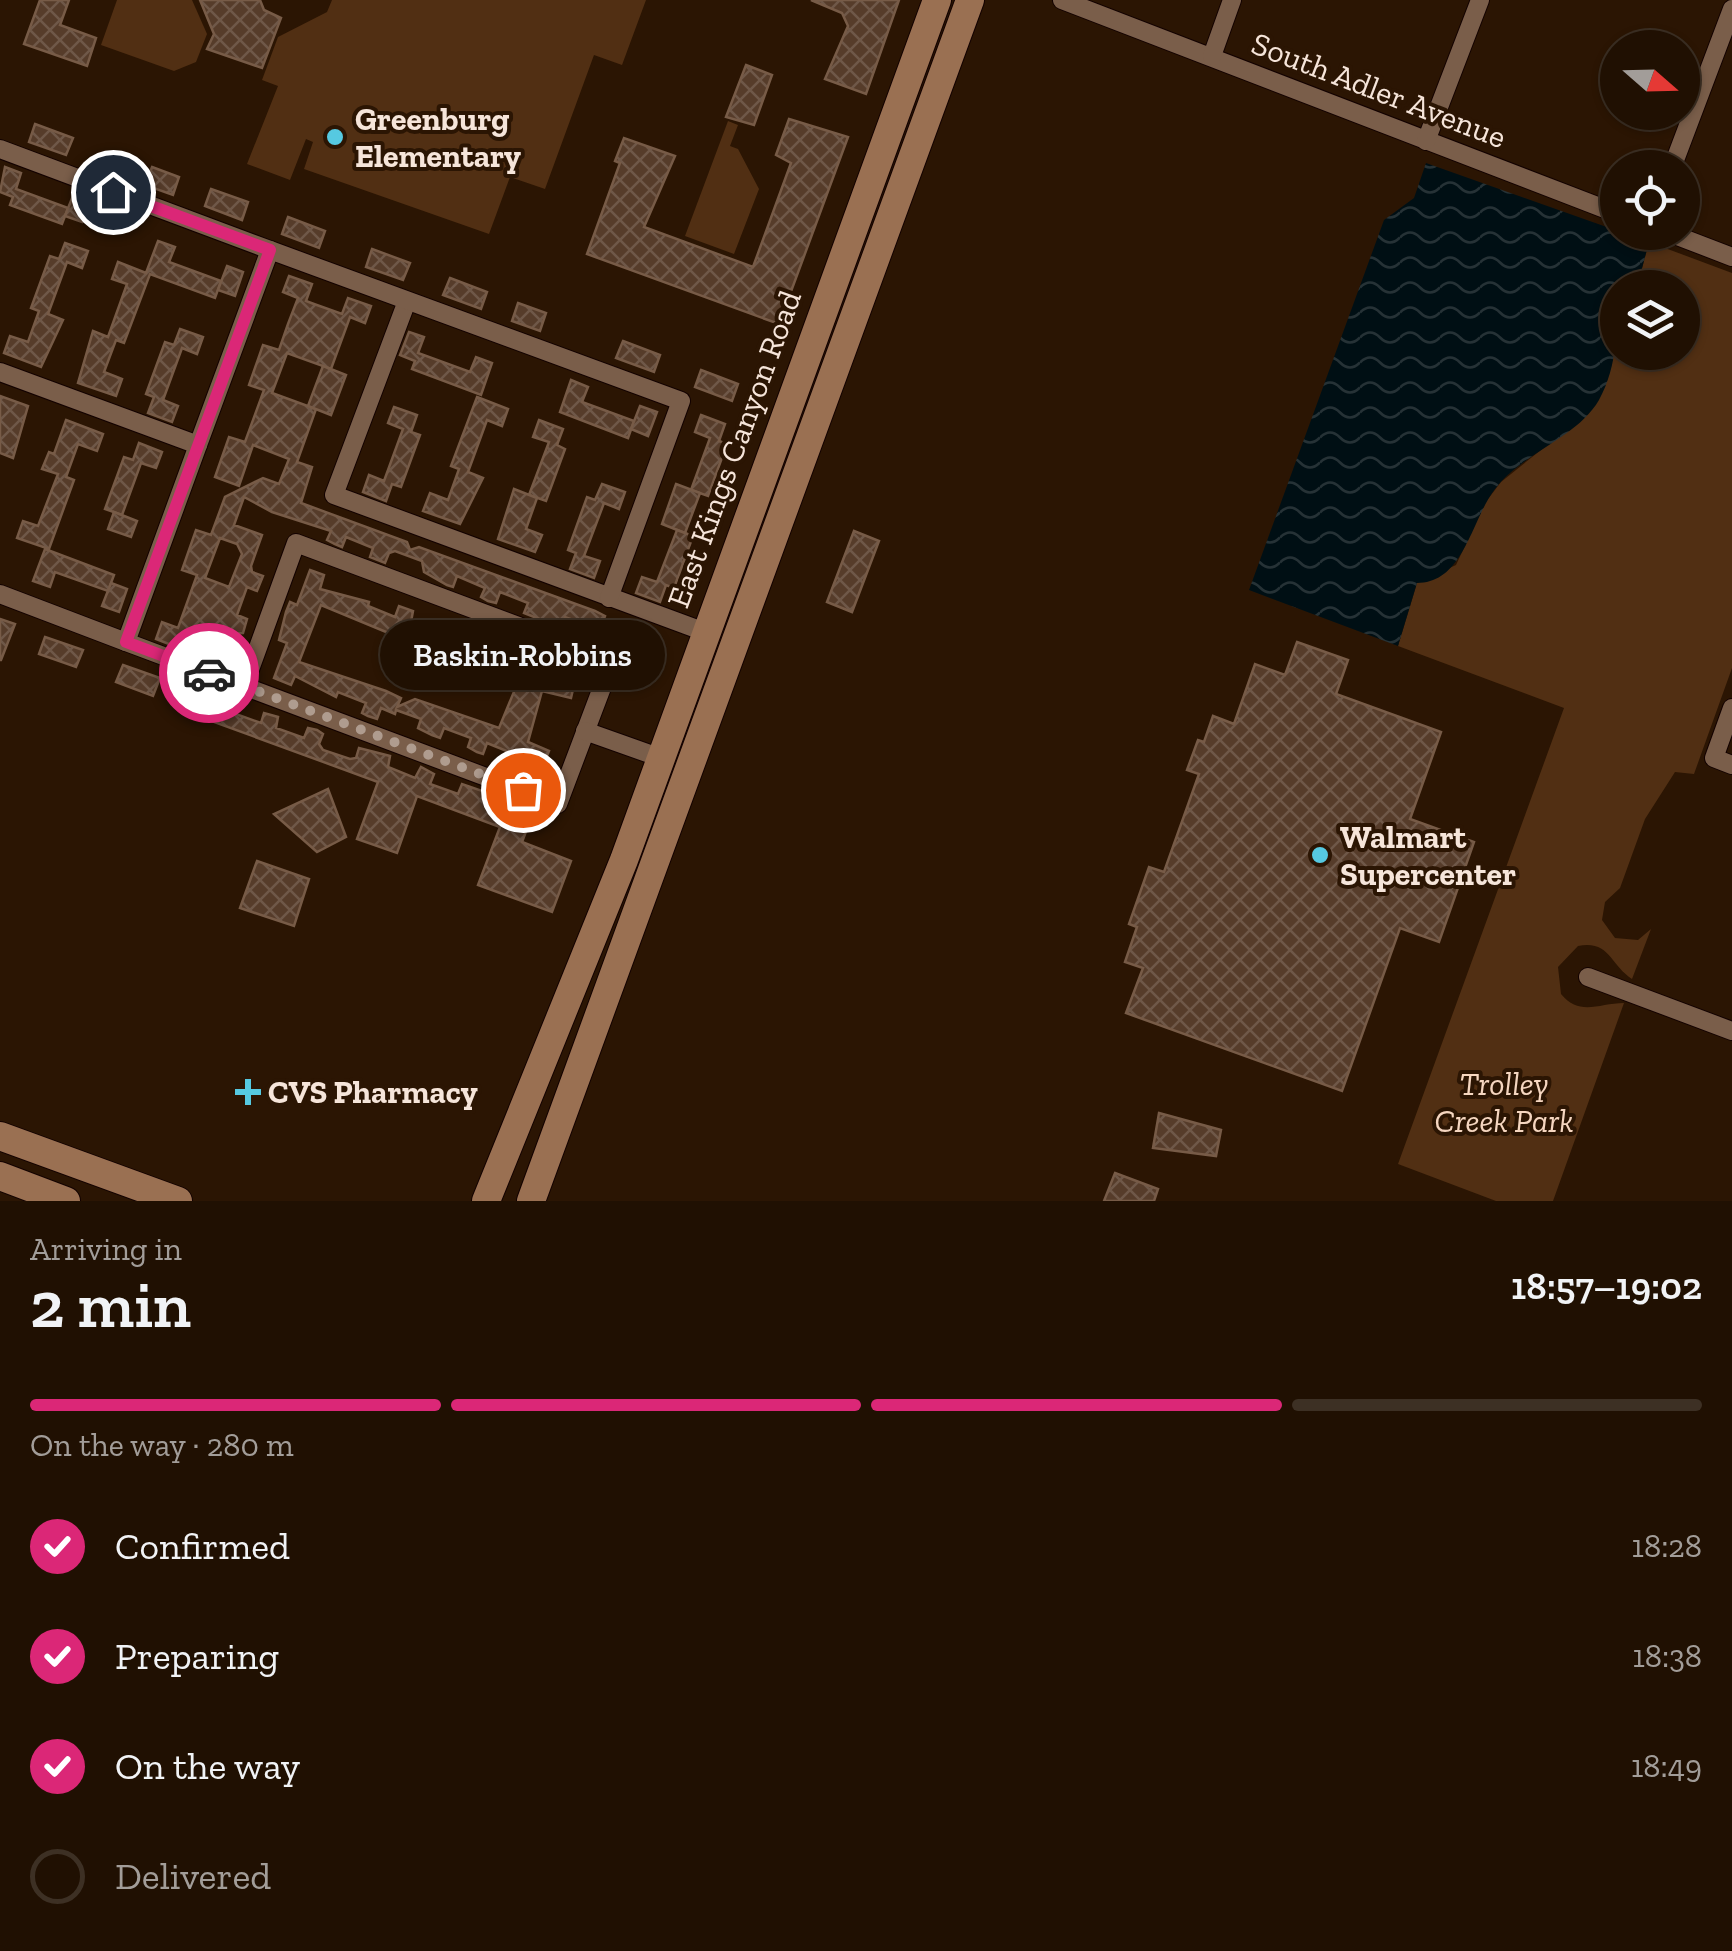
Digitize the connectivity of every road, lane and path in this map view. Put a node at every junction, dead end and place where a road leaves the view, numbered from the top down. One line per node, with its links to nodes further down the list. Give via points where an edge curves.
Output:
1 (937, 0): 20 (main road, East Kings Canyon Road)
2 (970, 0): 36 (main road)
3 (1062, 0): 7 (street, South Adler Avenue)
4 (1232, 0): 7 (street)
5 (1480, 0): 8 (street)
6 (1732, 9): 10 (street)
7 (1212, 56): 8 (street, South Adler Avenue)
8 (1426, 141): 11 (street, South Adler Avenue)
9 (0, 149): 13 (street)
10 (1679, 150)
11 (1600, 207)
12 (1700, 245): 14 (street)
13 (270, 250): 15 (street); 17 (street)
14 (1732, 257)
15 (407, 301): 19 (street, via 334,496); 19 (street, via 681,400)
16 (0, 372): 17 (street)
17 (198, 445): 21 (street)
18 (0, 594): 21 (street)
19 (609, 598): 20 (street)
20 (705, 632): 25 (main road, East Kings Canyon Road)
21 (126, 642): 22 (street)
22 (244, 686): 24 (street, via 558,804); 24 (street, via 296,543 612,660)
23 (1732, 708): 26 (street)
24 (585, 731): 25 (street)
25 (661, 758): 35 (main road, East Kings Canyon Road)
26 (1723, 761)
27 (1588, 976): 28 (street)
28 (1732, 1031)
29 (0, 1136): 32 (main road)
30 (0, 1155): 32 (main road, via 64,1178)
31 (0, 1176): 33 (main road)
32 (135, 1185): 34 (main road)
33 (66, 1201)
34 (178, 1201)
35 (486, 1201)
36 (532, 1201)

